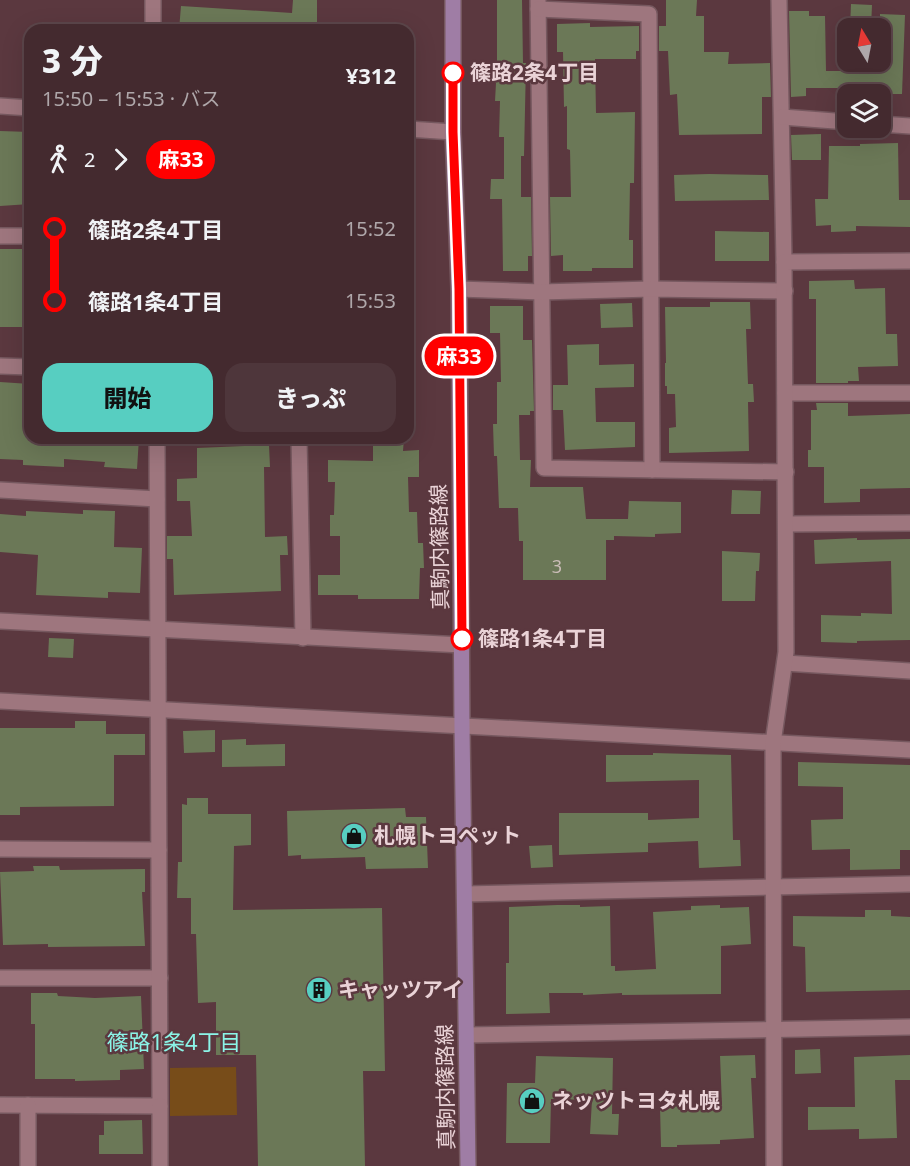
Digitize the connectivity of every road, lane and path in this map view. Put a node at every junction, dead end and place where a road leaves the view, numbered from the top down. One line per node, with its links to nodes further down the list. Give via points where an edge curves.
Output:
1 (153, 0): 5 (street)
2 (453, 0): 13 (main road, 真駒内篠路線)
3 (779, 0): 8 (street)
4 (538, 5): 19 (street, via 649,14); 21 (street)
5 (153, 24)
6 (0, 106): 7 (street)
7 (24, 108)
8 (782, 117): 9 (street); 17 (street)
9 (837, 121)
10 (891, 125): 11 (street)
11 (910, 126)
12 (414, 129): 13 (street)
13 (453, 132): 18 (main road, 真駒内篠路線)
14 (0, 236): 15 (street)
15 (24, 236)
16 (910, 261): 17 (street)
17 (784, 262): 20 (street)
18 (459, 289): 21 (street); 37 (main road, 真駒内篠路線)
19 (651, 289): 20 (street); 21 (street); 28 (street)
20 (785, 291): 24 (street)
21 (541, 292): 28 (street, via 544,468)
22 (0, 366): 23 (street)
23 (24, 367)
24 (785, 393): 25 (street); 29 (street)
25 (910, 393)
26 (157, 444): 31 (street)
27 (299, 444): 36 (street)
28 (652, 470): 29 (street)
29 (786, 472): 33 (street)
30 (0, 490): 31 (street)
31 (157, 499): 35 (street)
32 (910, 523): 33 (street)
33 (786, 524): 38 (street)
34 (0, 621): 35 (street)
35 (158, 631): 36 (street); 41 (street)
36 (303, 638): 37 (street)
37 (462, 645): 42 (main road, 真駒内篠路線)
38 (785, 663): 39 (street); 43 (street)
39 (910, 670)
40 (0, 701): 41 (street)
41 (159, 709): 42 (street); 46 (street)
42 (462, 727): 43 (street); 49 (main road, 真駒内篠路線)
43 (772, 743): 44 (street); 48 (street)
44 (910, 750)
45 (0, 849): 46 (street)
46 (159, 850): 51 (street)
47 (910, 884): 48 (street)
48 (773, 886): 49 (street); 53 (street)
49 (465, 894): 54 (main road, 真駒内篠路線)
50 (0, 978): 51 (street)
51 (160, 978): 57 (street)
52 (910, 1027): 53 (street)
53 (773, 1029): 54 (street); 61 (street)
54 (466, 1035): 60 (main road, 真駒内篠路線)
55 (0, 1105): 56 (street)
56 (28, 1105): 57 (street); 58 (street)
57 (160, 1106): 59 (street)
58 (28, 1166)
59 (160, 1166)
60 (468, 1166)
61 (774, 1166)

